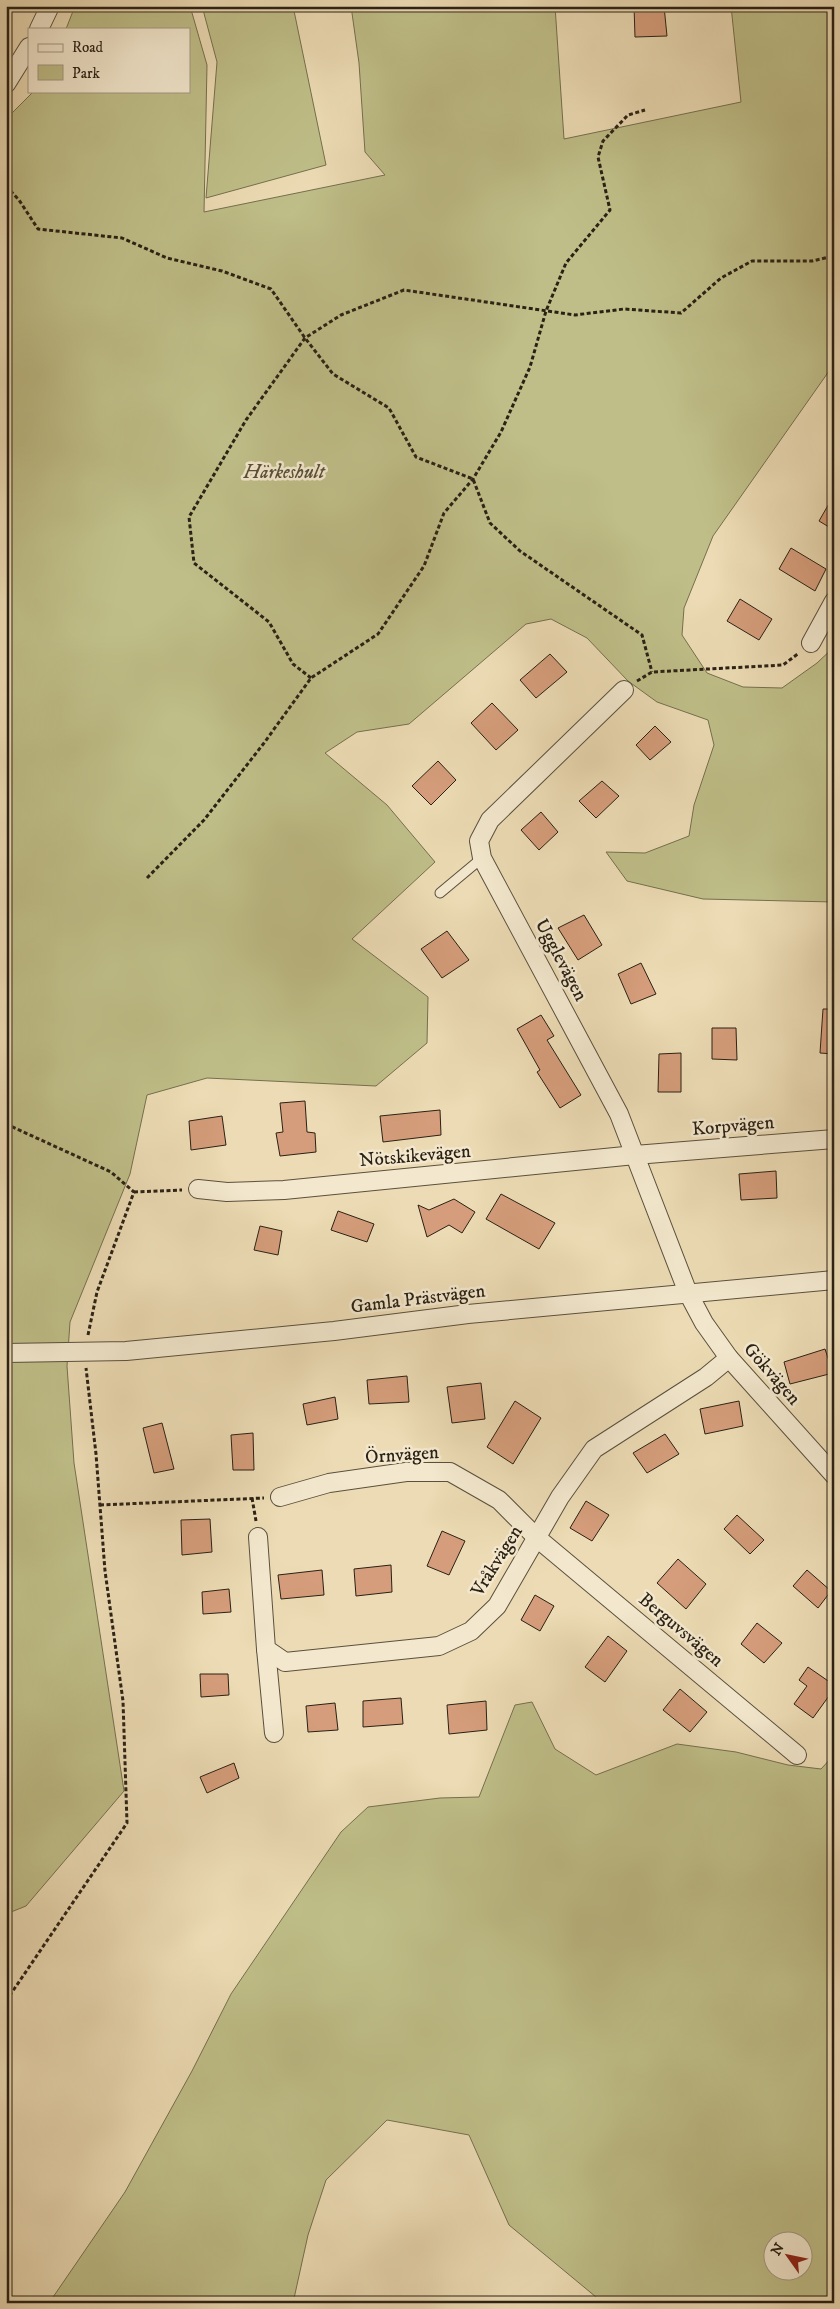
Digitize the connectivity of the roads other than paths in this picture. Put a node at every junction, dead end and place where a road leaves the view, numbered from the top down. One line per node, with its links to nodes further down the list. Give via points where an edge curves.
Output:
1 (50, 6): 2 (street)
2 (39, 28)
3 (28, 49): 4 (street)
4 (6, 84)
5 (834, 601): 6 (street)
6 (811, 643)
7 (624, 690): 8 (street, Ugglevägen, via 490,820 479,841)
8 (482, 858): 9 (lane); 11 (street, Ugglevägen, via 619,1114)
9 (440, 893)
10 (834, 1139): 11 (street, Korpvägen)
11 (635, 1155): 12 (street, Nötskikevägen, via 284,1190); 14 (street, Ugglevägen)
12 (198, 1190)
13 (834, 1280): 14 (street, Gamla Prästvägen)
14 (688, 1293): 15 (street, Gamla Prästvägen, via 126,1351); 16 (street, Gökvägen)
15 (6, 1353)
16 (729, 1358): 17 (street, Gökvägen); 20 (street, Vråkvägen, via 706,1377 594,1449)
17 (834, 1475)
18 (280, 1497): 20 (street, Örnvägen, via 330,1483 406,1472 450,1472 499,1500)
19 (258, 1537): 21 (street)
20 (537, 1538): 21 (street, Vråkvägen, via 497,1606 471,1631 439,1646 286,1662); 23 (street, Berguvsvägen)
21 (266, 1649): 22 (street)
22 (274, 1732)
23 (798, 1755)

